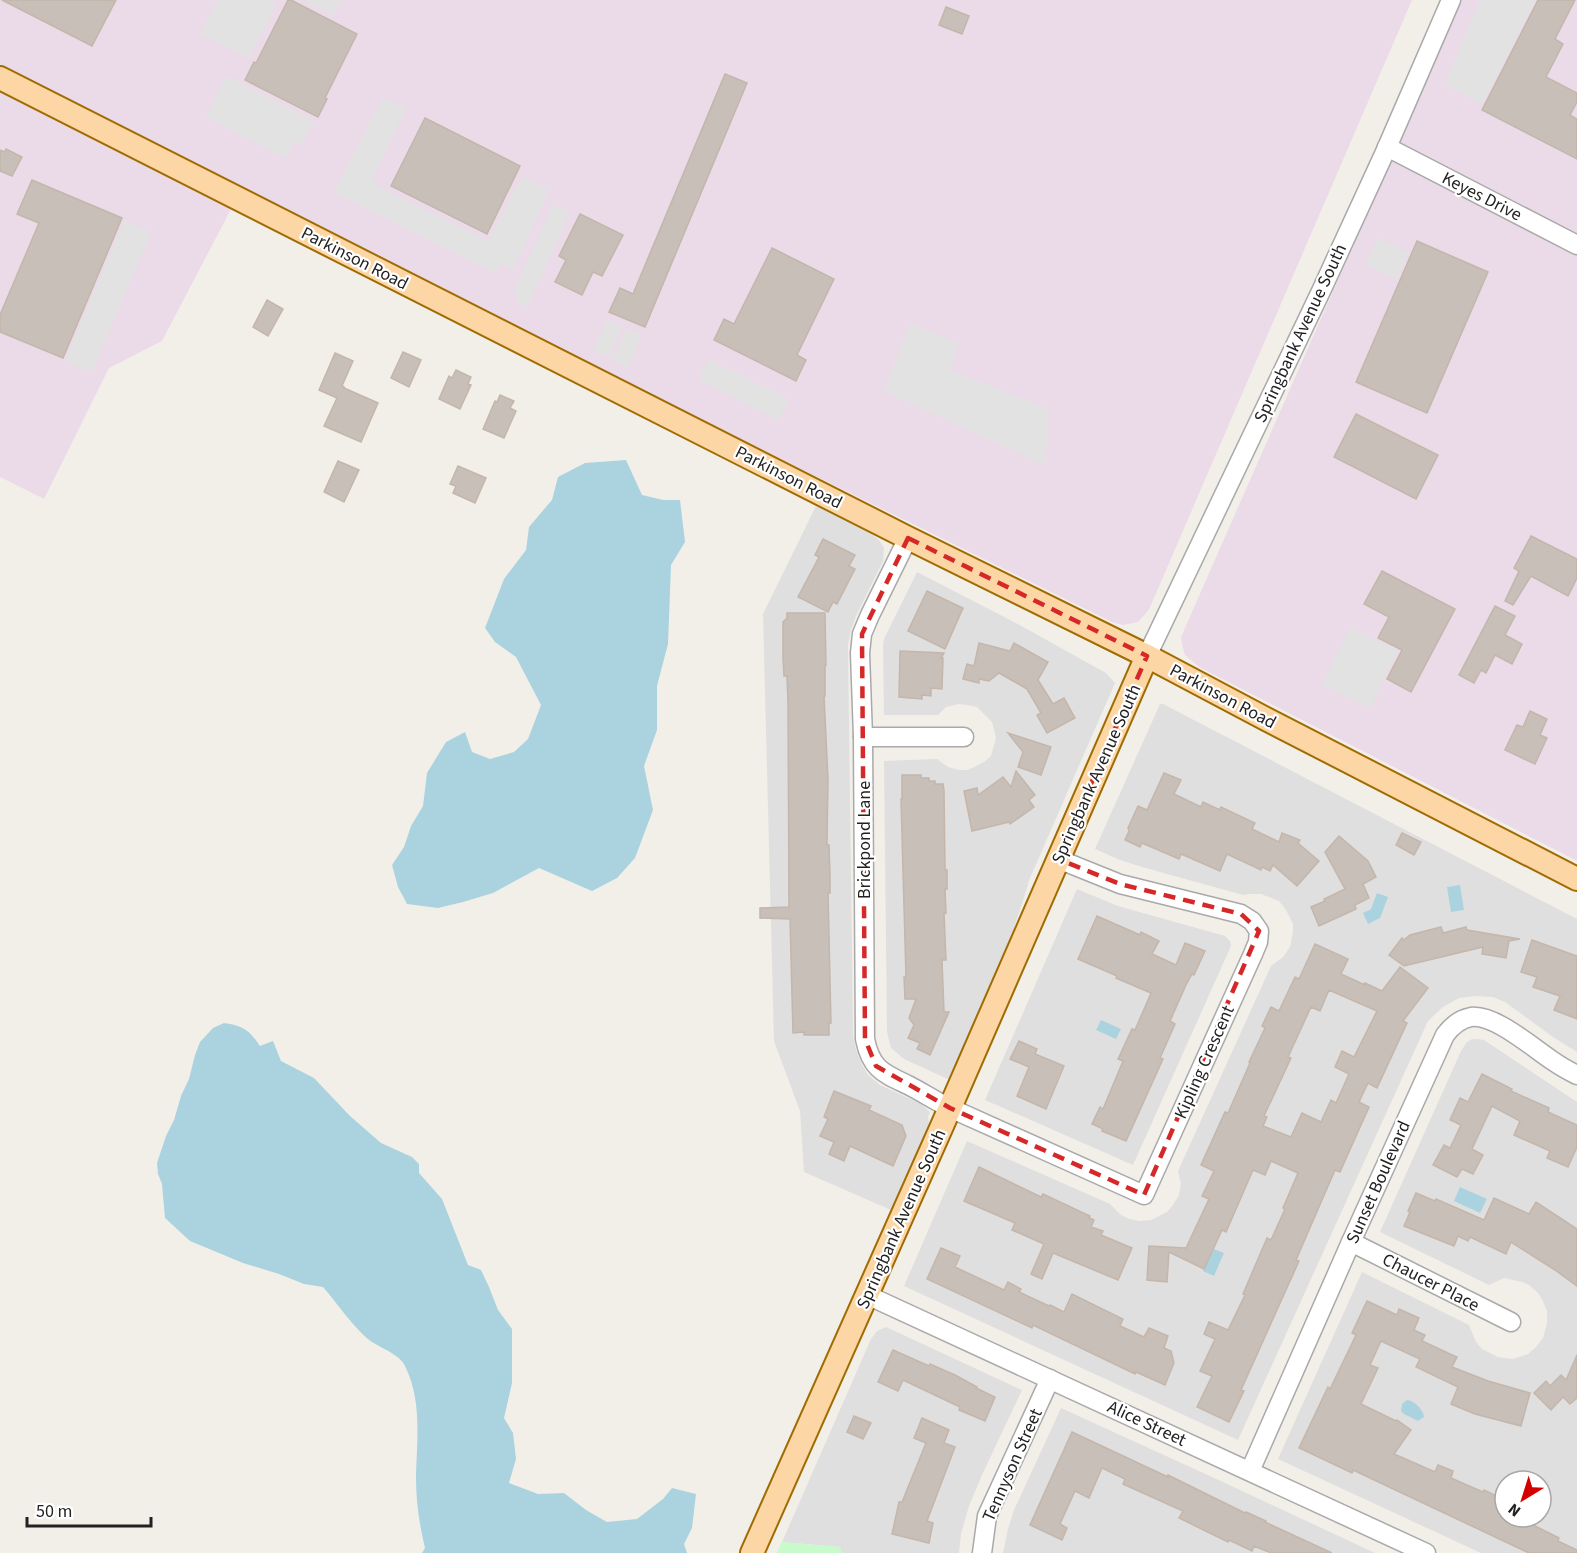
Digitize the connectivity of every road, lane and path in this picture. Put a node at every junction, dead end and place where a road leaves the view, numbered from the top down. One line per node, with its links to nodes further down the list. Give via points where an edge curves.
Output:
1 (1451, 0): 3 (street, Springbank Avenue South)
2 (0, 78): 5 (main road, Parkinson Road)
3 (1387, 147): 4 (street, Keyes Drive); 6 (street, Springbank Avenue South)
4 (1577, 245)
5 (908, 538): 6 (main road, Parkinson Road); 7 (street, Brickpond Lane, via 862,634)
6 (1147, 656): 9 (main road, Springbank Avenue South); 10 (main road, Parkinson Road)
7 (863, 737): 8 (street); 12 (street, Brickpond Lane, via 866,1042 876,1066 887,1076)
8 (964, 737)
9 (1058, 859): 12 (main road, Springbank Avenue South); 12 (street, Kipling Crescent, via 1120,884 1241,914 1259,931 1253,954 1144,1195)
10 (1577, 879)
11 (1577, 1075): 13 (street, Sunset Boulevard, via 1499,1024 1471,1017 1451,1027)
12 (950, 1108): 14 (main road, Springbank Avenue South)
13 (1351, 1242): 15 (street, Chaucer Place); 17 (street, Sunset Boulevard)
14 (867, 1295): 16 (street, Alice Street); 19 (main road, Springbank Avenue South)
15 (1511, 1322)
16 (1050, 1379): 17 (street, Alice Street); 20 (street, Tennyson Street, via 987,1516)
17 (1250, 1471): 18 (street, Alice Street)
18 (1421, 1552)
19 (752, 1553)
20 (982, 1553)

